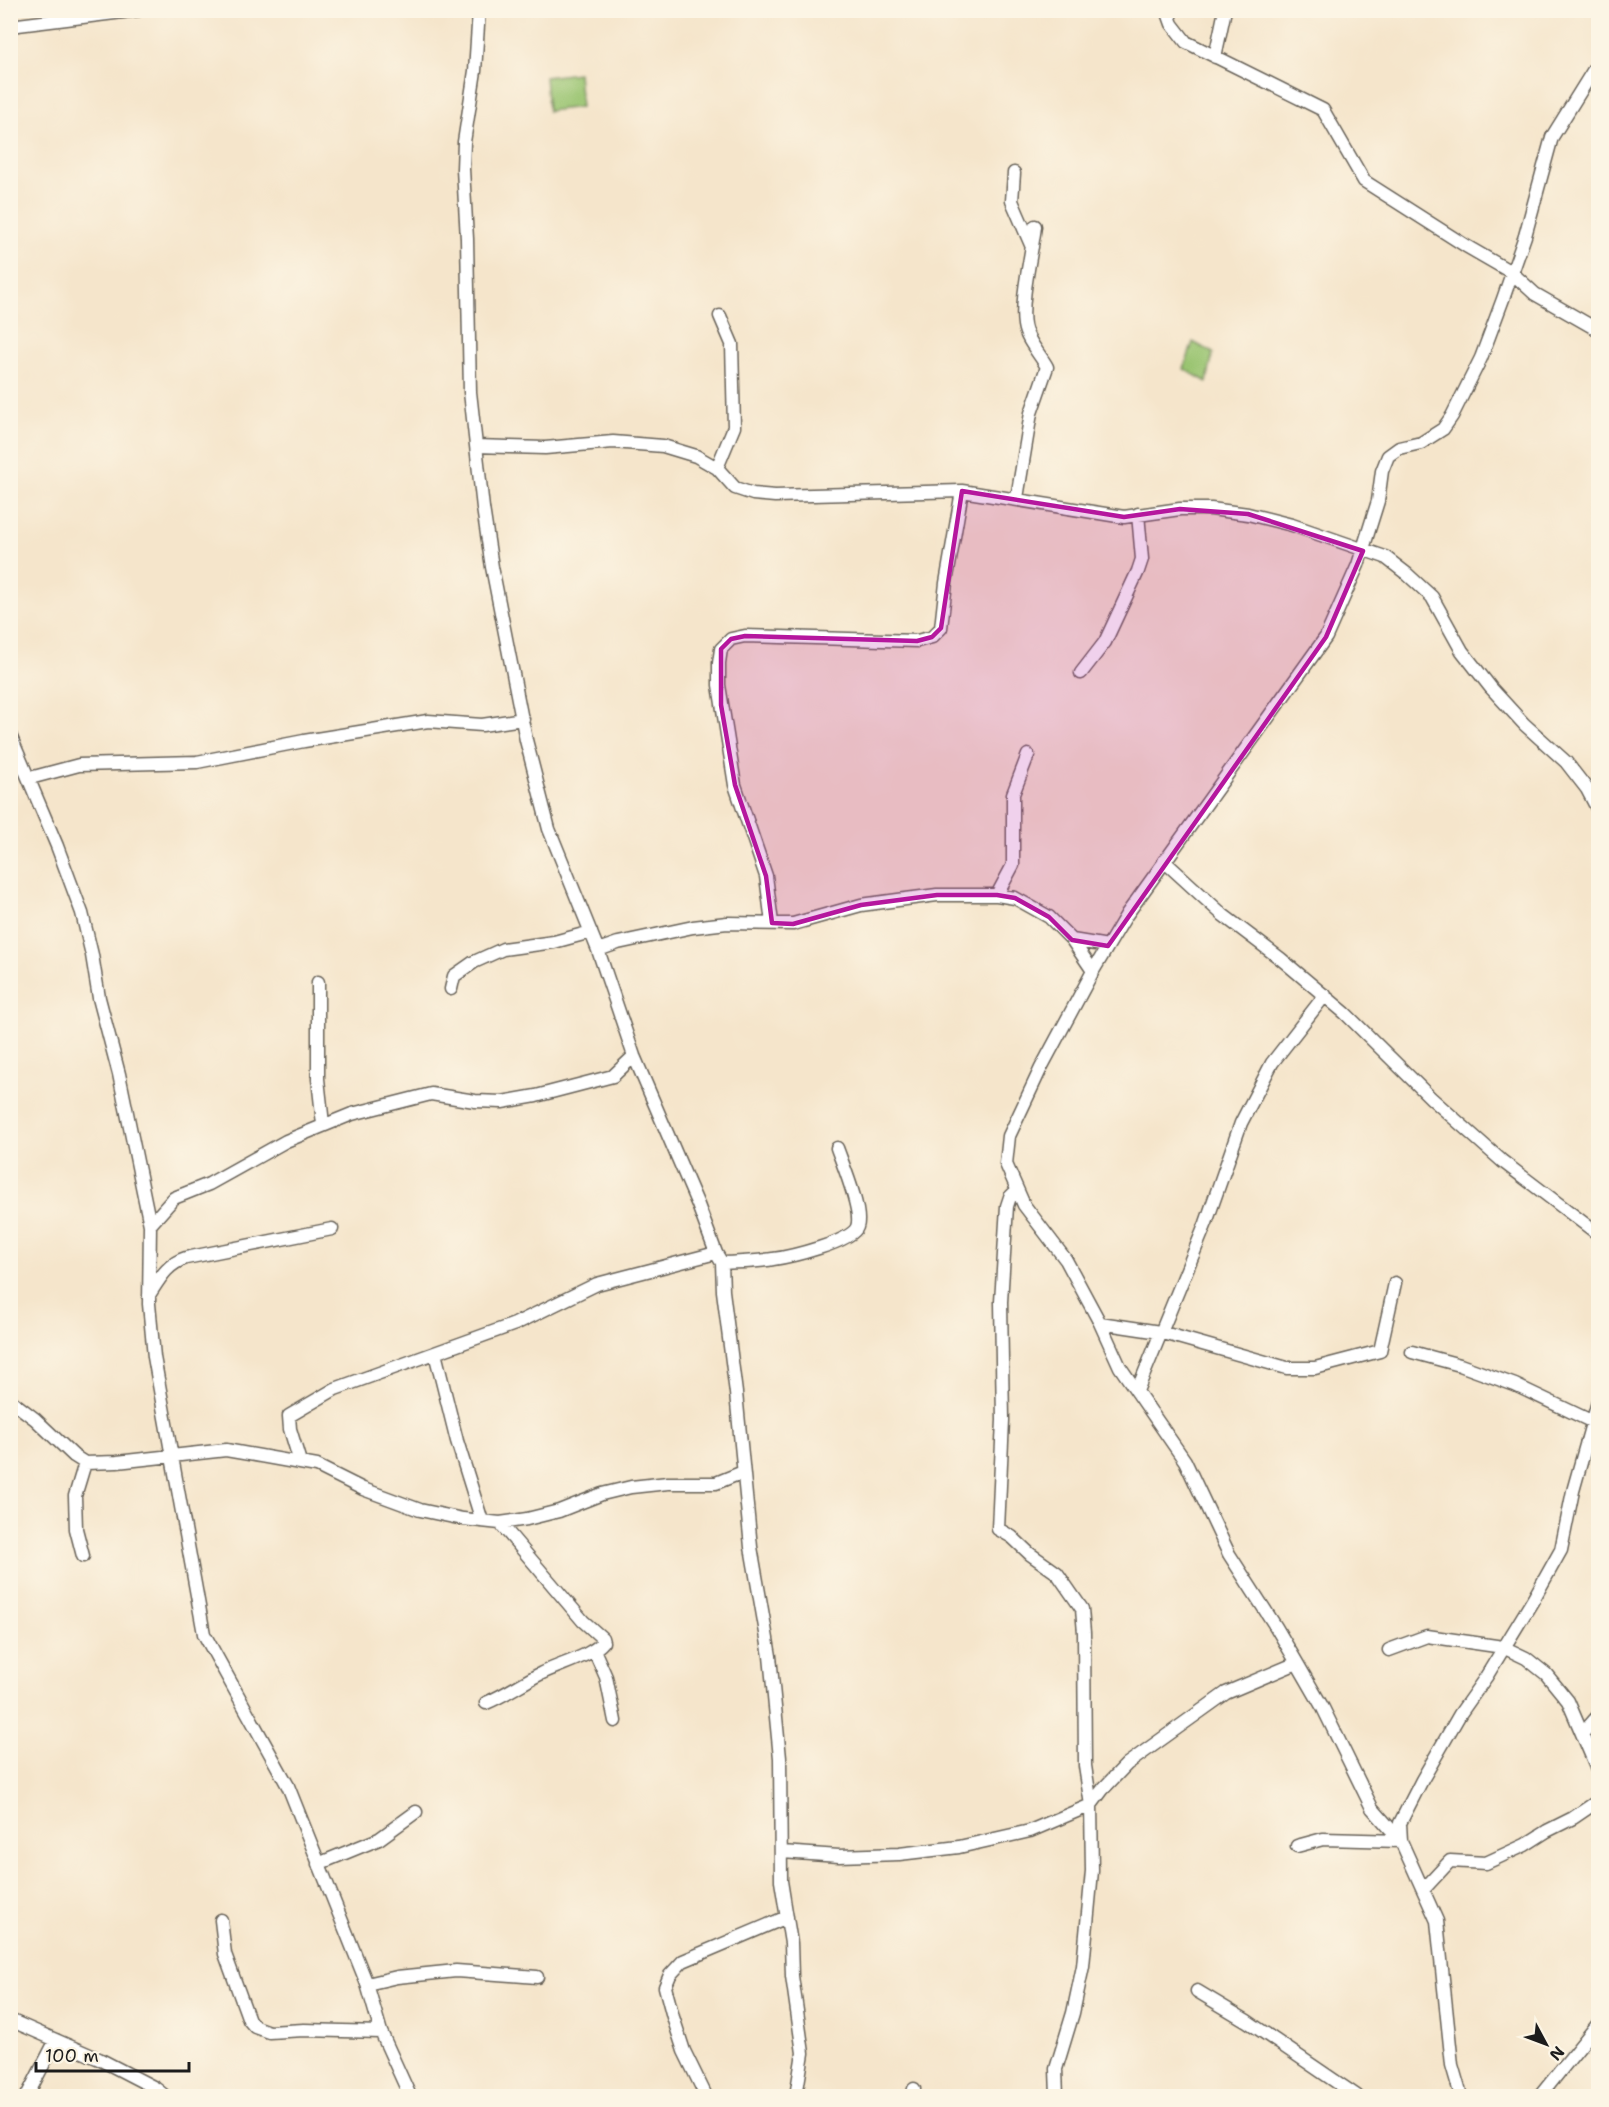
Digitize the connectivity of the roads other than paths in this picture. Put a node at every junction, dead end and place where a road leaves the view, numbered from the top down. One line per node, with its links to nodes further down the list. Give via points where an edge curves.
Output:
1 (479, 10): 14 (street, via 463,168 470,392)
2 (1167, 10): 6 (street, via 1185,42)
3 (1225, 10): 6 (street)
4 (135, 11): 5 (street)
5 (10, 26)
6 (1215, 57): 11 (street, via 1323,110 1364,181)
7 (1599, 63): 11 (street, via 1552,137)
8 (1014, 173): 10 (street, via 1012,201)
9 (1035, 226): 10 (street)
10 (1032, 249): 17 (street, via 1024,326 1047,367 1031,413)
11 (1511, 272): 13 (street, via 1535,294); 19 (street, via 1481,358 1452,416 1443,429 1421,443 1399,448 1388,456)
12 (720, 316): 15 (street, via 732,344 734,427)
13 (1599, 330)
14 (476, 446): 15 (street, via 640,444 681,450); 21 (street, via 492,567)
15 (717, 468): 16 (street, via 735,488 753,494)
16 (962, 491): 17 (street); 28 (street, via 941,628 932,637 917,641 745,636 731,639 722,649 718,685 733,773 766,876)
17 (1017, 498): 18 (street, via 1124,517)
18 (1138, 514): 19 (street, via 1180,509 1248,514 1292,525); 20 (street, via 1142,559 1138,571 1105,642)
19 (1363, 551): 25 (street, via 1385,557 1432,597 1462,651 1491,688 1566,762); 26 (street, via 1326,637 1310,662)
20 (1081, 673)
21 (523, 719): 24 (street, via 482,725 428,721 197,762 79,765); 29 (street, via 541,804)
22 (10, 735): 24 (street)
23 (1028, 755): 27 (street, via 1013,794 1013,865)
24 (30, 778): 41 (street, via 82,913)
25 (1599, 810)
26 (1164, 861): 31 (street); 36 (street, via 1223,915)
27 (997, 895): 28 (street, via 938,895 861,905 793,924); 30 (street, via 1015,898 1049,917)
28 (772, 922): 32 (street, via 693,927)
29 (591, 932): 32 (street); 35 (street, via 503,949 454,976)
30 (1072, 940): 31 (street); 33 (street)
31 (1108, 946): 33 (street)
32 (598, 950): 37 (street)
33 (1093, 971): 40 (street, via 1009,1136 1006,1164)
34 (318, 982): 38 (street, via 318,1079)
35 (451, 989)
36 (1325, 995): 43 (street, via 1502,1161); 48 (street, via 1272,1064 1241,1123 1206,1223)
37 (633, 1056): 38 (street, via 613,1076 536,1096 502,1102 431,1094); 44 (street)
38 (323, 1124): 41 (street, via 174,1198)
39 (837, 1148): 44 (street, via 858,1210 857,1229 852,1234 834,1243 774,1259)
40 (1017, 1190): 47 (street, via 1066,1260); 72 (street, via 1007,1206 1001,1302 1004,1420 998,1529 1057,1573 1082,1609 1085,1766)
41 (150, 1225): 46 (street)
42 (332, 1229): 46 (street, via 174,1262)
43 (1599, 1234)
44 (719, 1258): 50 (street, via 597,1284 515,1324); 58 (street)
45 (1395, 1283): 48 (street, via 1380,1352 1315,1368 1287,1368)
46 (149, 1296): 55 (street)
47 (1100, 1323): 48 (street); 51 (street)
48 (1160, 1332): 51 (street)
49 (1412, 1352): 54 (street, via 1515,1385)
50 (435, 1353): 56 (street, via 335,1389 289,1416); 59 (street)
51 (1137, 1391): 65 (street, via 1185,1461 1229,1554)
52 (10, 1400): 57 (street)
53 (1599, 1402): 54 (street)
54 (1593, 1422): 62 (street, via 1561,1550)
55 (170, 1456): 56 (street, via 226,1450); 57 (street); 77 (street, via 204,1634 288,1786)
56 (300, 1462): 59 (street, via 420,1510)
57 (85, 1463): 61 (street, via 75,1496 76,1529)
58 (743, 1472): 60 (street, via 716,1483 631,1487 538,1516); 76 (street, via 770,1656 780,1758)
59 (482, 1521): 60 (street)
60 (501, 1523): 63 (street, via 583,1621 603,1638)
61 (83, 1556)
62 (1503, 1647): 64 (street, via 1427,1636); 69 (street, via 1546,1674 1568,1701); 74 (street, via 1422,1780 1400,1822)
63 (594, 1650): 66 (street, via 539,1674); 68 (street, via 606,1677)
64 (1389, 1650)
65 (1297, 1663): 72 (street, via 1226,1693 1127,1764); 74 (street, via 1372,1809)
66 (486, 1704)
67 (1599, 1716): 69 (street)
68 (615, 1721)
69 (1583, 1733): 70 (street)
70 (1599, 1772)
71 (1599, 1802): 78 (street, via 1486,1863 1450,1861)
72 (1091, 1806): 76 (street, via 1030,1831 959,1847 839,1856); 93 (street, via 1092,1871 1083,1966 1056,2069)
73 (416, 1812): 77 (street, via 378,1839)
74 (1401, 1841): 75 (street, via 1323,1839); 78 (street)
75 (1297, 1846)
76 (782, 1852): 79 (street, via 781,1881)
77 (318, 1864): 82 (street)
78 (1424, 1889): 95 (street, via 1437,1921 1452,2065)
79 (787, 1917): 91 (street, via 683,1961 670,1975 665,1987 673,2017); 92 (street, via 803,2053)
80 (221, 1920): 86 (street, via 229,1968 255,2027 269,2032)
81 (537, 1977): 82 (street, via 456,1971)
82 (367, 1984): 86 (street)
83 (1197, 1991): 94 (street)
84 (10, 2019): 87 (street)
85 (1599, 2024): 96 (street)
86 (381, 2032): 90 (street)
87 (56, 2040): 88 (street); 89 (street, via 124,2072)
88 (27, 2097)
89 (165, 2097)
90 (410, 2097)
91 (706, 2097)
92 (796, 2097)
93 (1057, 2097)
94 (1357, 2097)
95 (1461, 2097)
96 (1540, 2097)

